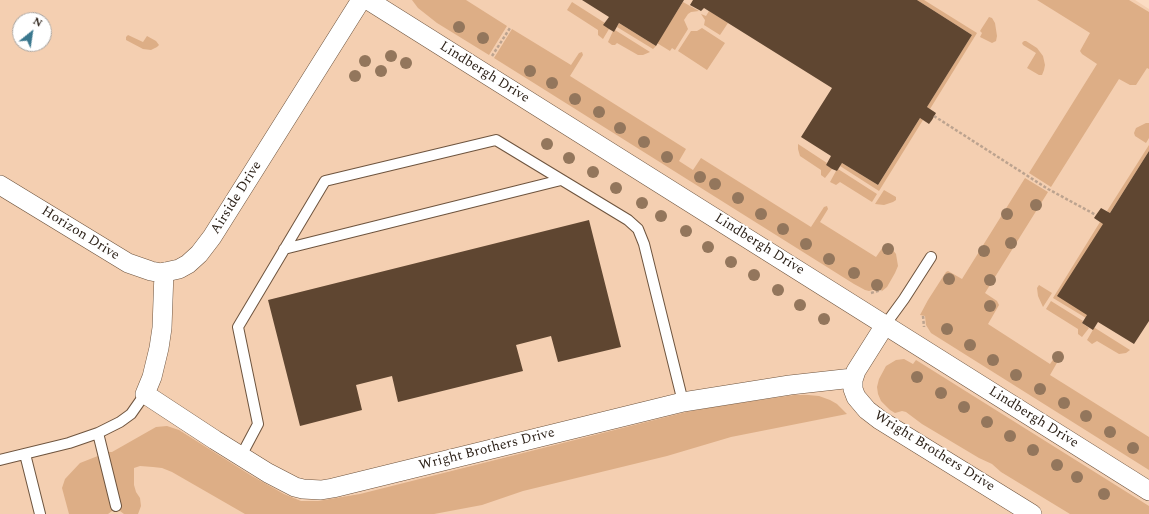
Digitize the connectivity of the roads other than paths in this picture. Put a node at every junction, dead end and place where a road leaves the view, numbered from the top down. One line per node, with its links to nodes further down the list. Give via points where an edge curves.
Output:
1 (361, 0): 7 (street, Airside Drive, via 206,246 188,264)
2 (368, 0): 8 (street, Lindbergh Drive)
3 (561, 180): 5 (lane); 5 (lane, via 496,140 325,181); 11 (lane, via 628,220 638,229 644,244)
4 (0, 185): 7 (street, Horizon Drive, via 128,263 151,272)
5 (284, 249): 14 (lane, via 238,327 258,424)
6 (931, 257): 8 (lane)
7 (164, 272): 10 (street, via 159,348)
8 (885, 325): 9 (street, Wright Brothers Drive, via 859,363); 16 (street, Lindbergh Drive)
9 (854, 378): 11 (street, Wright Brothers Drive); 19 (street, Wright Brothers Drive, via 853,389 856,397 866,410)
10 (145, 394): 12 (lane, via 131,414); 14 (street, Wright Brothers Drive)
11 (683, 402): 14 (street, Wright Brothers Drive, via 321,490 295,487)
12 (98, 433): 13 (lane); 17 (lane)
13 (25, 454): 15 (lane); 18 (lane)
14 (240, 456)
15 (0, 460)
16 (1149, 490)
17 (116, 506)
18 (40, 514)
19 (1032, 514)

